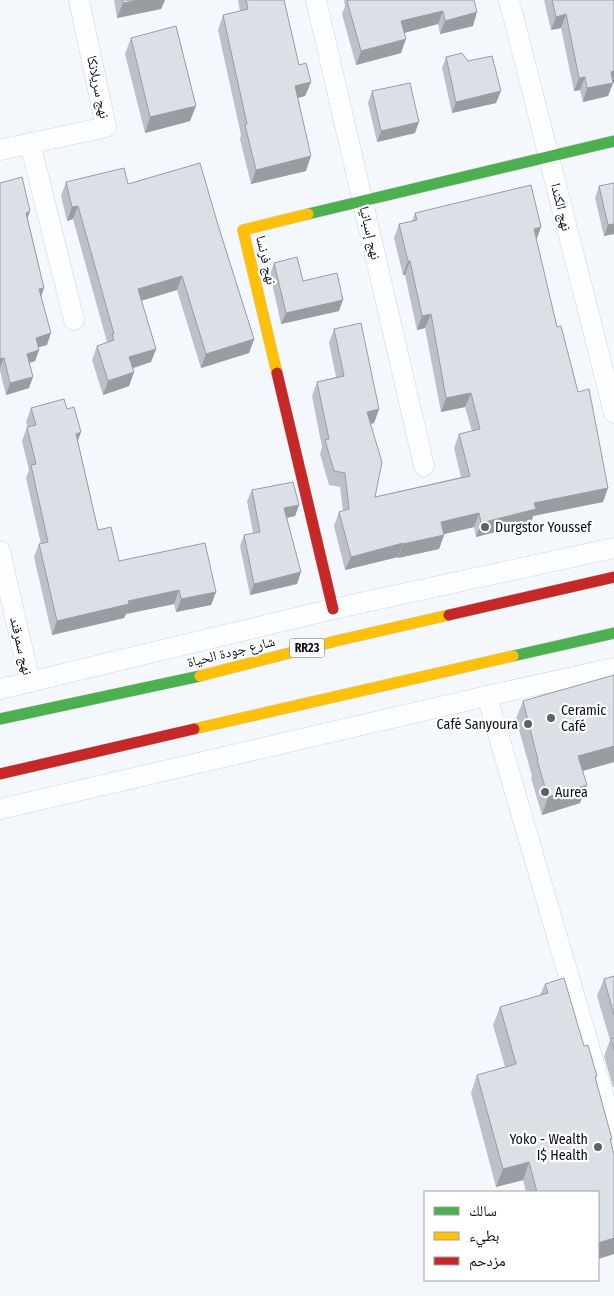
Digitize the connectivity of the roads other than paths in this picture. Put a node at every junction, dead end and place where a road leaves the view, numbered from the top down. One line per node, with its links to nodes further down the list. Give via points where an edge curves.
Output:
1 (79, 0): 5 (street, نهج سريلانكا, via 106,126)
2 (316, 0): 8 (street, نهج إسبانيا)
3 (509, 0): 7 (street, نهج الكندا)
4 (614, 141): 7 (main road, نهج فرنسا)
5 (30, 143): 6 (street, نهج سريلانكا); 9 (street)
6 (0, 150)
7 (549, 157): 8 (main road, نهج فرنسا); 10 (street, نهج الكندا)
8 (362, 201): 12 (street, نهج إسبانيا); 16 (main road, نهج فرنسا, via 243,230)
9 (74, 320)
10 (607, 354): 11 (street, نهج الكندا)
11 (614, 413)
12 (424, 466)
13 (614, 548): 16 (street)
14 (0, 550): 19 (street, نهج سمرقند)
15 (614, 577): 22 (main road, شارع جودة الحياة / RR23, via 340,640 188,679)
16 (333, 609): 19 (street)
17 (614, 633): 23 (main road)
18 (614, 668): 21 (street)
19 (30, 682): 20 (street)
20 (0, 689)
21 (487, 696): 24 (street); 25 (street)
22 (0, 719)
23 (0, 774)
24 (0, 809)
25 (614, 1132)

